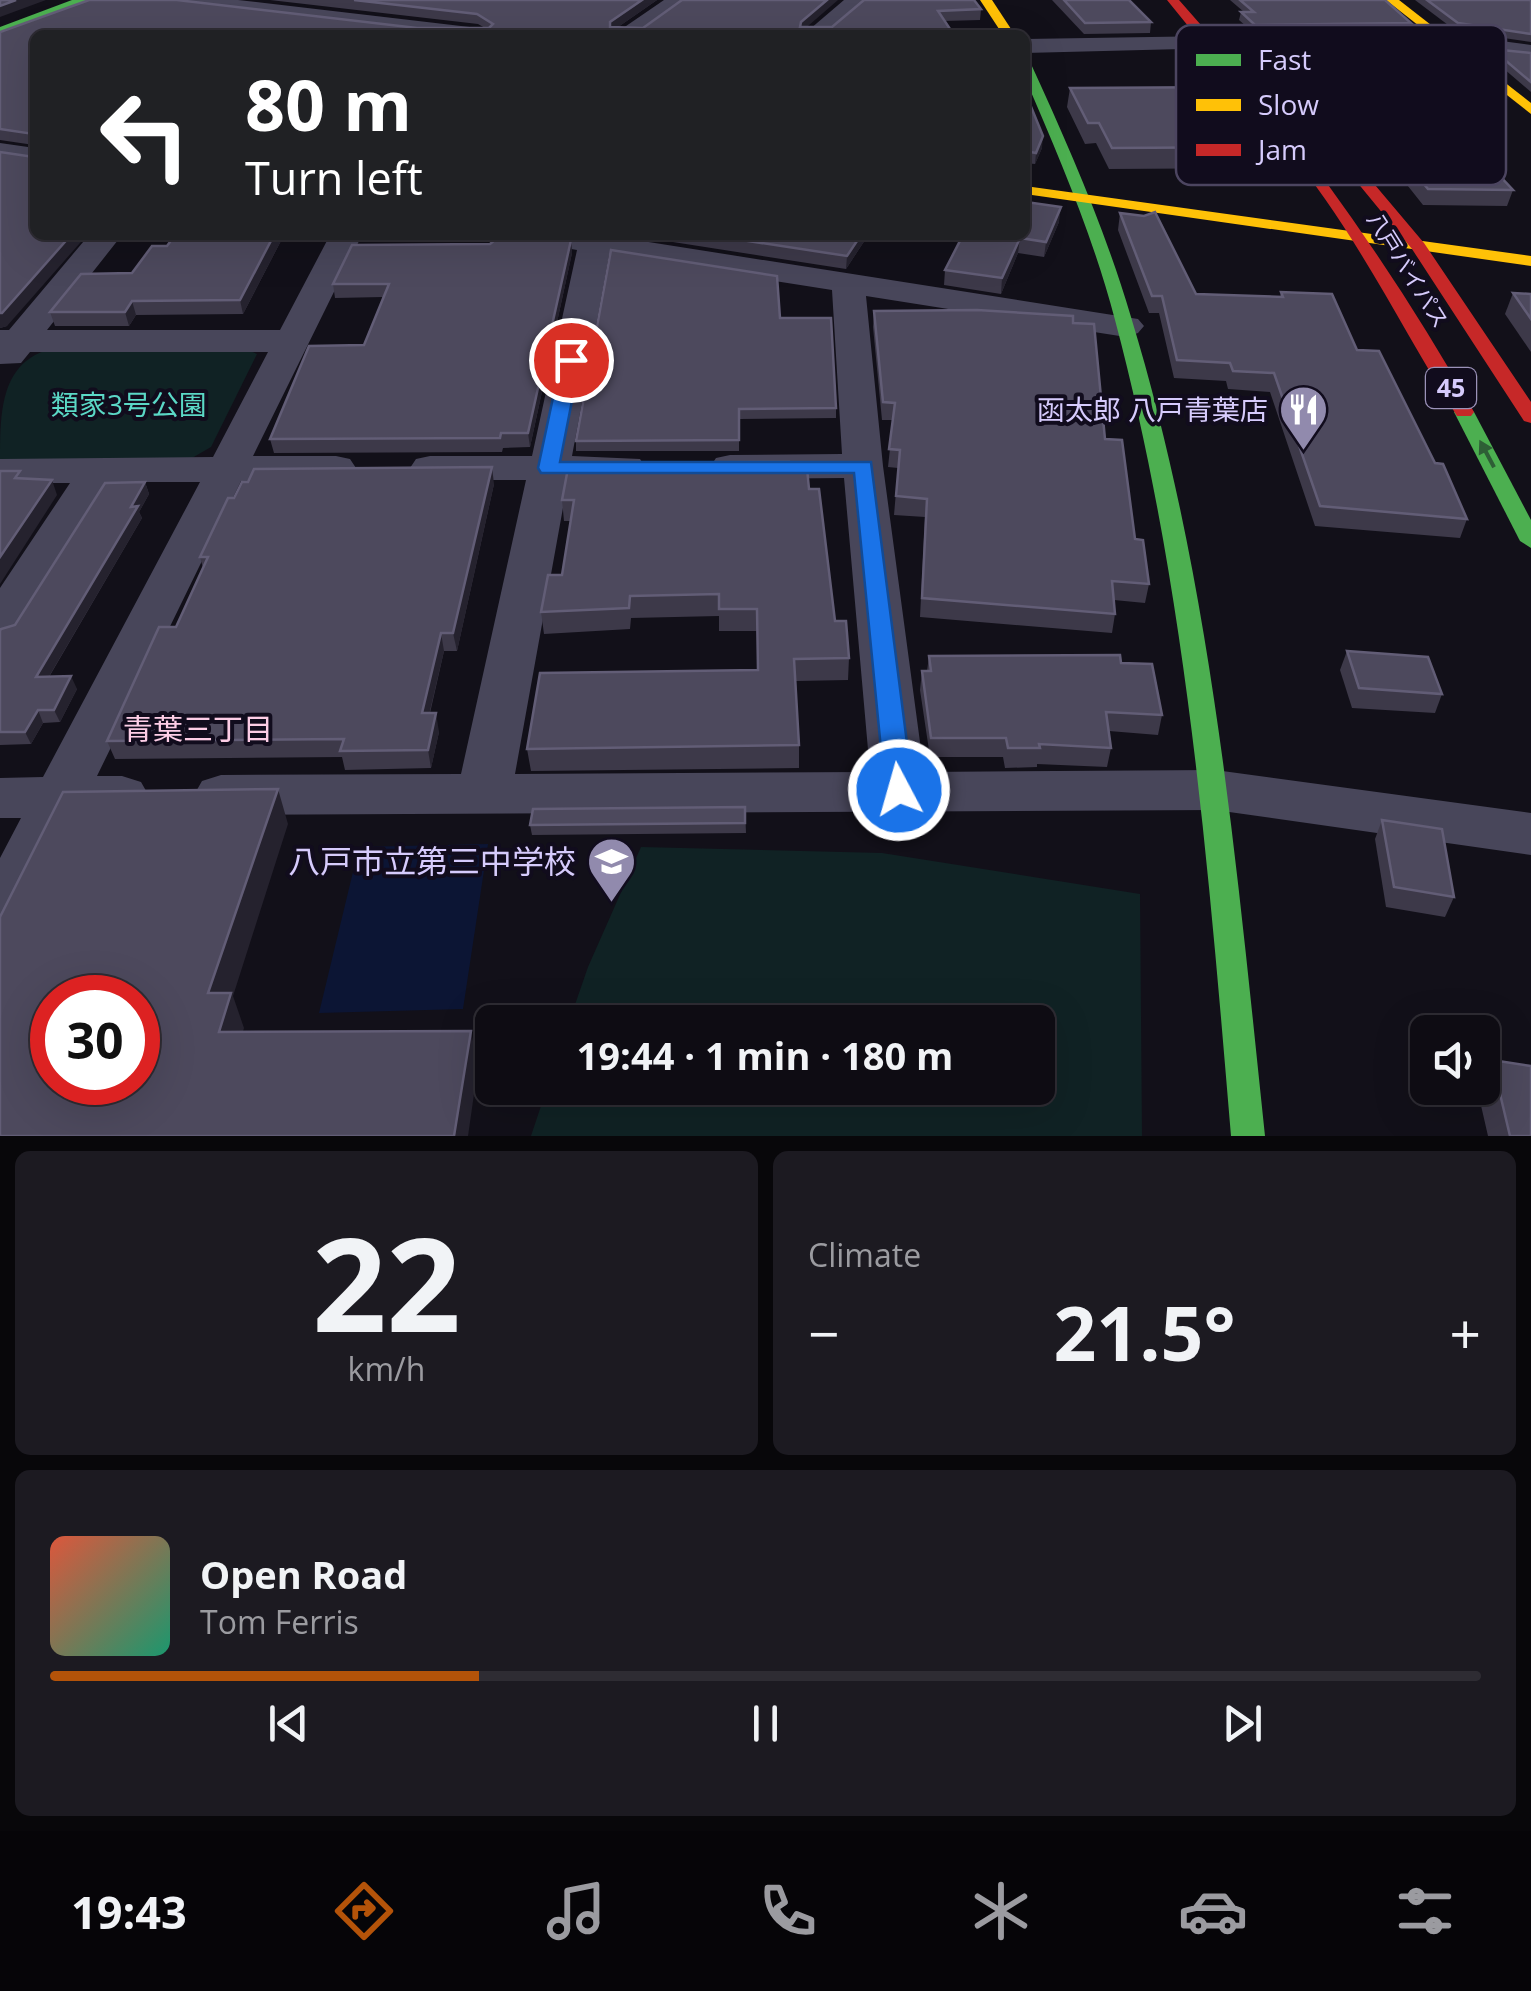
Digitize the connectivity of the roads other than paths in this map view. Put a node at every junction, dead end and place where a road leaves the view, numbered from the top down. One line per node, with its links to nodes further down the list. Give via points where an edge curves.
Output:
1 (82, 0): 17 (main road)
2 (181, 0): 8 (street)
3 (679, 0): 14 (street)
4 (858, 0): 15 (street)
5 (986, 0): 16 (main road)
6 (1173, 0): 10 (main road, 八戸バイパス / 45)
7 (1392, 0): 11 (main road)
8 (273, 5): 12 (street)
9 (448, 9): 12 (street)
10 (1214, 19): 18 (street)
11 (1426, 25)
12 (413, 27): 13 (street)
13 (437, 30)
14 (633, 30)
15 (821, 30)
16 (1006, 30)
17 (0, 31)
18 (1030, 45)
19 (1506, 49): 20 (street)
20 (1531, 52)
21 (1506, 89): 23 (main road)
22 (1036, 103): 29 (main road)
23 (1531, 110)
24 (0, 152): 25 (street)
25 (30, 156)
26 (1323, 185): 30 (main road, 八戸バイパス / 45)
27 (1367, 185): 35 (main road, 八戸バイパス / 45)
28 (1030, 191): 29 (main road)
29 (1086, 198): 30 (main road); 38 (main road)
30 (1362, 239): 35 (main road); 47 (main road, 八戸バイパス / 45, one-way to 30)
31 (102, 240): 40 (street)
32 (343, 240): 39 (street)
33 (571, 240): 34 (street)
34 (594, 244): 37 (street); 44 (street)
35 (1418, 246): 36 (main road); 41 (main road, 八戸バイパス / 45)
36 (1531, 260)
37 (848, 284): 38 (street); 42 (street)
38 (1126, 326): 50 (main road, via 1169,511)
39 (292, 341): 40 (street); 43 (street)
40 (6, 349)
41 (1531, 417)
42 (863, 466): 44 (street); 49 (street)
43 (228, 468): 44 (street); 45 (street); 52 (street)
44 (548, 468): 51 (street)
45 (98, 470): 46 (street); 48 (street)
46 (0, 471)
47 (1531, 541)
48 (0, 624)
49 (899, 790): 50 (street); 51 (street)
50 (1215, 790): 54 (street); 56 (main road)
51 (484, 793): 52 (street)
52 (59, 797): 53 (street); 55 (street)
53 (0, 798)
54 (1531, 834)
55 (0, 914)
56 (1248, 1136)

